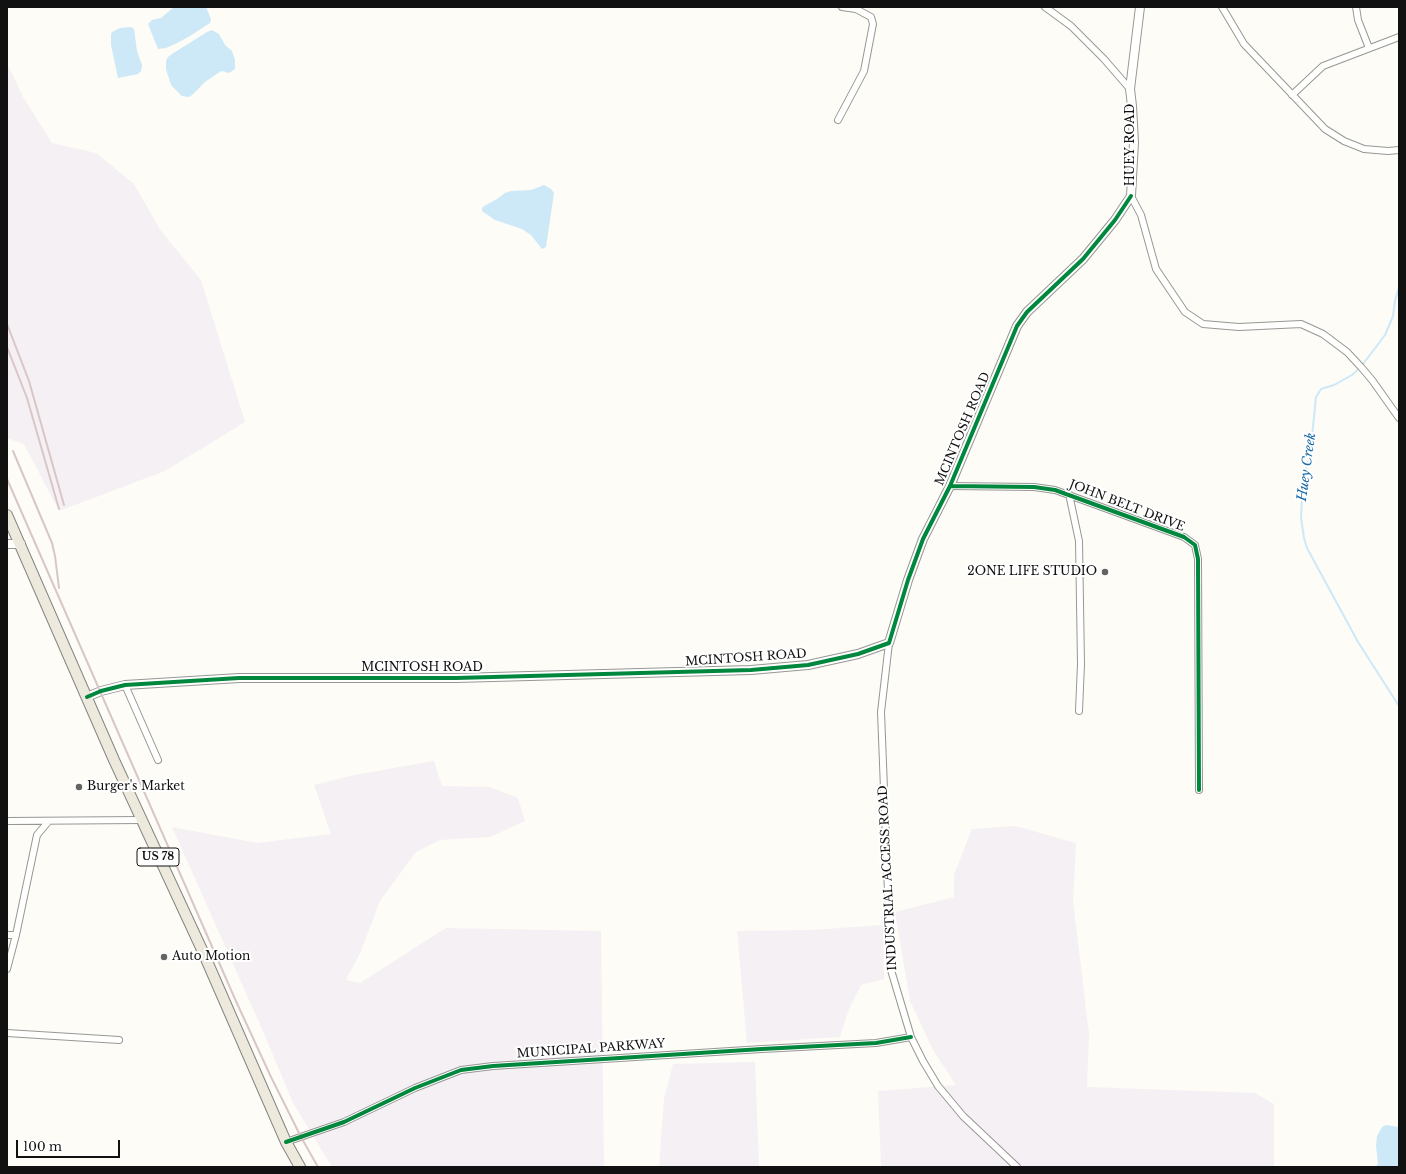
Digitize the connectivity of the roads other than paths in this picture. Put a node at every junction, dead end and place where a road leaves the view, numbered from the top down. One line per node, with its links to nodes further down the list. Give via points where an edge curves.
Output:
1 (842, 7): 10 (street, via 856,9 871,17 873,24 864,71)
2 (1045, 7): 8 (street, HUEY ROAD, via 1071,26)
3 (1140, 7): 8 (street)
4 (1222, 7): 9 (street, via 1244,44)
5 (1356, 7): 7 (street, via 1358,20)
6 (1399, 37): 7 (street)
7 (1369, 48): 9 (street, via 1323,66)
8 (1130, 89): 12 (street, HUEY ROAD, via 1134,142)
9 (1292, 95): 11 (street, via 1325,130 1344,141 1364,149)
10 (838, 120)
11 (1399, 150)
12 (1131, 196): 13 (street, HUEY ROAD, via 1141,215 1156,269 1185,312 1203,324 1239,327 1301,324 1323,334 1347,352 1361,367); 14 (street, MCINTOSH ROAD, via 1083,259 1027,312 1017,326)
13 (1399, 418)
14 (950, 486): 15 (street, JOHN BELT DRIVE, via 1034,487); 19 (street, MCINTOSH ROAD, via 921,546)
15 (1068, 494): 22 (street, via 1079,541); 24 (street, JOHN BELT DRIVE, via 1184,536 1195,545 1198,559)
16 (7, 515): 18 (main road, US 78)
17 (7, 544): 18 (street)
18 (20, 544): 21 (main road, US 78)
19 (889, 643): 20 (street, MCINTOSH ROAD, via 858,654 808,665 751,670 456,678 239,678); 32 (street, INDUSTRIAL ACCESS ROAD, via 881,712 891,970)
20 (125, 685): 21 (street, MCINTOSH ROAD); 23 (street)
21 (87, 697): 25 (main road, US 78)
22 (1079, 710)
23 (158, 760)
24 (1199, 790)
25 (141, 820): 27 (street); 34 (main road, US 78, via 203,952)
26 (7, 821): 27 (street)
27 (48, 822): 29 (street, via 37,835)
28 (7, 935): 29 (street)
29 (16, 935): 30 (street)
30 (7, 969)
31 (7, 1033): 33 (street)
32 (911, 1037): 34 (street, MUNICIPAL PARKWAY, via 876,1044 762,1048 501,1065 461,1070 344,1122); 36 (street, INDUSTRIAL ACCESS ROAD, via 938,1086 963,1116)
33 (120, 1040)
34 (286, 1142): 35 (main road, US 78)
35 (300, 1167)
36 (1017, 1167)

